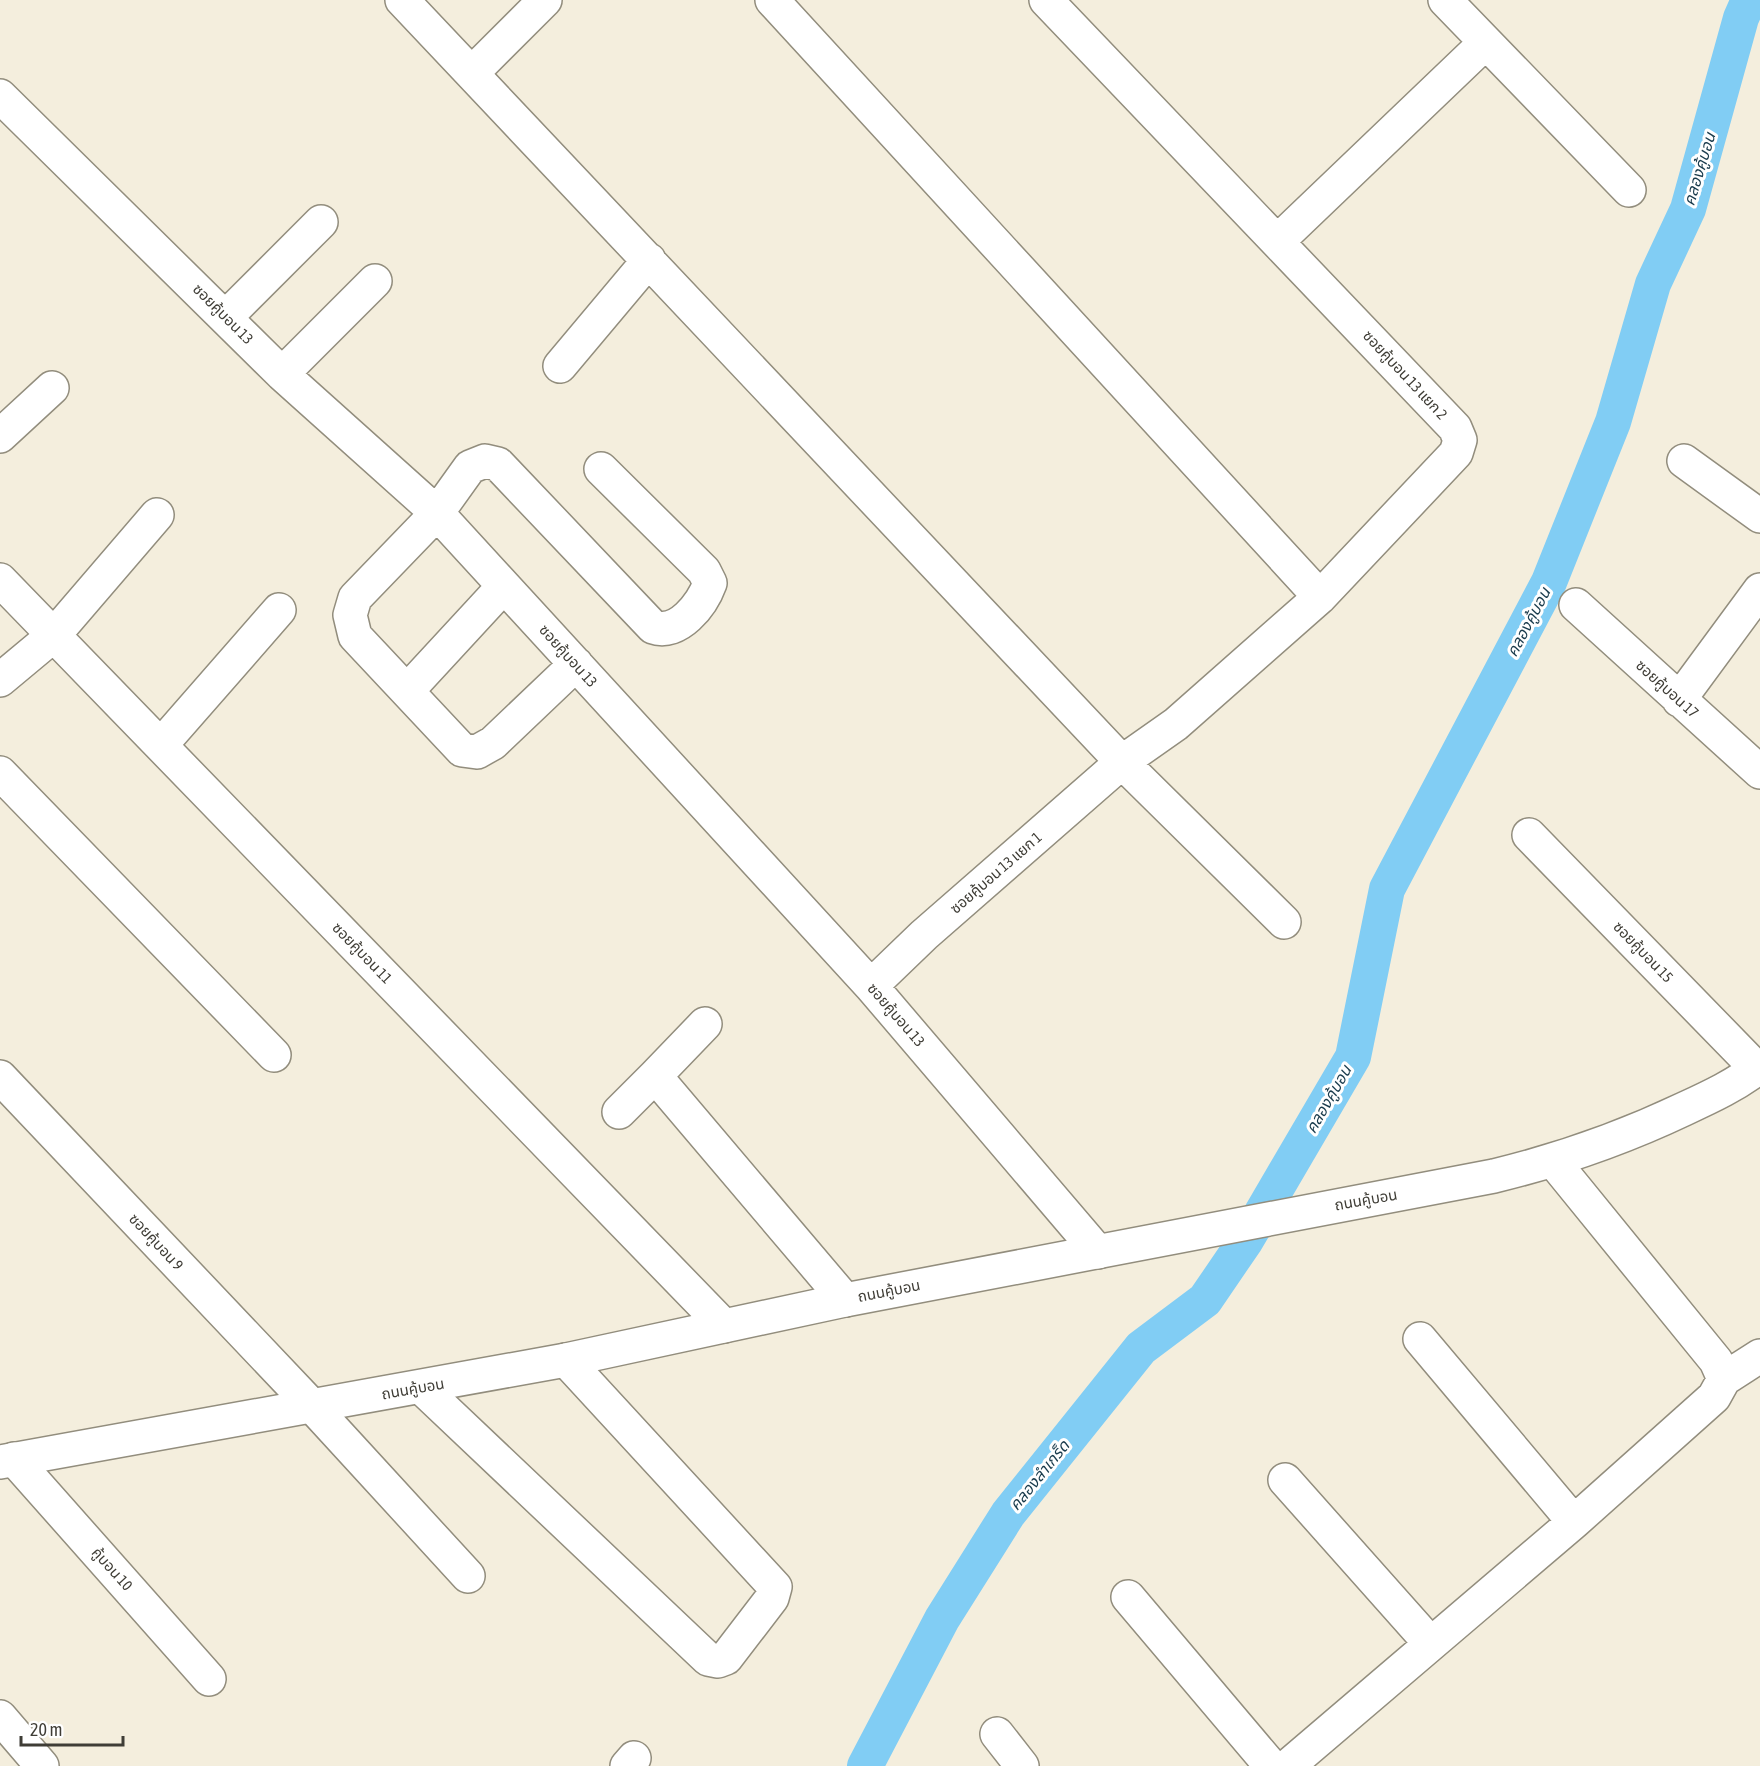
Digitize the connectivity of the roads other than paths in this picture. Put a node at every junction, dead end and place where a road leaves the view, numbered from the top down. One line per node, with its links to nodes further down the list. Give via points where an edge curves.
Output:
1 (402, 0): 7 (street)
2 (545, 0): 7 (street)
3 (772, 0): 27 (street)
4 (1046, 0): 11 (street, ซอยคู้บอน 13 แยก 2)
5 (1444, 0): 6 (street)
6 (1485, 44): 9 (street); 11 (street)
7 (472, 72): 12 (street)
8 (0, 96): 14 (street, ซอยคู้บอน 13)
9 (1629, 190)
10 (321, 222): 14 (street)
11 (1278, 241): 27 (street, ซอยคู้บอน 13 แยก 2, via 1455,428 1460,440 1456,453)
12 (649, 260): 15 (street); 36 (street)
13 (375, 281): 16 (street)
14 (226, 317): 16 (street, ซอยคู้บอน 13)
15 (560, 366)
16 (282, 374): 21 (street, ซอยคู้บอน 13)
17 (52, 388): 18 (street)
18 (0, 436)
19 (1684, 461): 23 (street)
20 (602, 469): 21 (street, via 704,571 710,583 705,598 676,627 663,631 653,627 498,464 485,461 470,467)
21 (437, 513): 25 (street, ซอยคู้บอน 13); 33 (street, via 355,598 350,615 355,636)
22 (157, 515): 30 (street)
23 (1760, 516)
24 (0, 580): 30 (street, ซอยคู้บอน 11)
25 (504, 586): 31 (street, ซอยคู้บอน 13); 33 (street)
26 (1760, 590): 34 (street)
27 (1320, 597): 36 (street, ซอยคู้บอน 13 แยก 2, via 1176,724)
28 (1576, 605): 34 (street, ซอยคู้บอน 17)
29 (279, 610): 35 (street)
30 (54, 635): 32 (street); 35 (street, ซอยคู้บอน 11)
31 (576, 664): 33 (street, via 492,743 477,752 462,750); 41 (street, ซอยคู้บอน 13)
32 (0, 680)
33 (407, 691)
34 (1679, 700): 37 (street, ซอยคู้บอน 17)
35 (161, 746): 51 (street, ซอยคู้บอน 11)
36 (1122, 762): 40 (street); 41 (street, ซอยคู้บอน 13 แยก 1)
37 (1760, 772)
38 (0, 773): 43 (street)
39 (1529, 835): 44 (street, ซอยคู้บอน 15)
40 (1284, 922)
41 (871, 986): 49 (street, ซอยคู้บอน 13)
42 (705, 1024): 45 (street)
43 (274, 1055)
44 (1758, 1068): 48 (street, ถนนคู้บอน, via 1637,1132)
45 (655, 1076): 47 (street); 50 (street)
46 (0, 1077): 57 (street, ซอยคู้บอน 9)
47 (619, 1112)
48 (1554, 1162): 49 (street, ถนนคู้บอน); 55 (street, via 1716,1361)
49 (1098, 1252): 50 (street, ถนนคู้บอน)
50 (845, 1300): 51 (street, ถนนคู้บอน)
51 (724, 1326): 54 (street, ถนนคู้บอน)
52 (1420, 1339): 60 (street)
53 (1760, 1356): 55 (street)
54 (567, 1360): 56 (street, ถนนคู้บอน); 56 (street, via 775,1587 772,1598 726,1658 708,1659)
55 (1724, 1379): 60 (street, via 1714,1397)
56 (422, 1388): 57 (street, ถนนคู้บอน)
57 (313, 1407): 58 (street, ถนนคู้บอน); 61 (street, ซอยคู้บอน 9)
58 (7, 1461): 64 (street, คู้บอน 10)
59 (1285, 1480): 63 (street)
60 (1574, 1522): 63 (street)
61 (468, 1576)
62 (1128, 1597): 69 (street)
63 (1430, 1643): 70 (street)
64 (210, 1679)
65 (0, 1717): 67 (street)
66 (997, 1734): 68 (street)
67 (42, 1766)
68 (1022, 1766)
69 (1271, 1766)
70 (1288, 1766)

